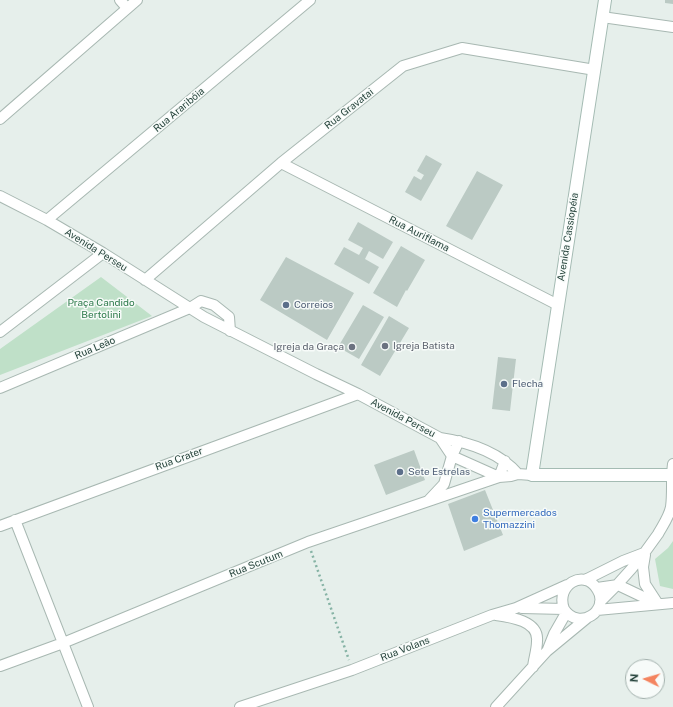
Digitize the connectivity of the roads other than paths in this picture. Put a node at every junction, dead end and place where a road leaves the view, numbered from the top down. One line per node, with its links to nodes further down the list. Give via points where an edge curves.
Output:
1 (120, 0): 5 (street)
2 (137, 0): 5 (street)
3 (310, 0): 12 (street, Rua Araribóia)
4 (605, 0): 6 (street, Avenida Cassiopéia)
5 (127, 8): 9 (street)
6 (602, 17): 7 (street); 8 (street, Avenida Cassiopéia)
7 (673, 26)
8 (595, 70): 10 (street, Rua Gravatai, via 462,48 403,66); 15 (street, Avenida Cassiopéia)
9 (0, 119)
10 (281, 163): 14 (street, Rua Gravatai); 15 (street, Rua Auriflama)
11 (0, 196): 12 (street, Avenida Perseu)
12 (47, 220): 13 (street, Avenida Perseu)
13 (103, 253): 14 (street, Avenida Perseu); 18 (street)
14 (145, 280): 16 (street, Avenida Perseu)
15 (558, 305): 27 (street, Avenida Cassiopéia)
16 (190, 308): 17 (street, Avenida Perseu); 17 (street, via 201,301 214,305 229,317); 19 (street, Rua Leão)
17 (230, 331): 20 (street, Avenida Perseu)
18 (0, 332)
19 (0, 388)
20 (358, 394): 21 (street, Avenida Perseu); 30 (street, Rua Crater)
21 (440, 438): 22 (street); 23 (street, Avenida Perseu)
22 (459, 441): 23 (street); 24 (street)
23 (452, 456): 28 (street); 29 (street, via 444,484)
24 (505, 462): 26 (street); 28 (street)
25 (672, 471): 27 (street); 32 (street, via 672,505 668,517)
26 (518, 474): 27 (street); 28 (street)
27 (532, 475)
28 (499, 477): 29 (street, Rua Scutum)
29 (429, 500): 44 (street, Rua Scutum, via 308,542)
30 (15, 520): 31 (street, Rua Crater); 44 (street)
31 (0, 526)
32 (646, 552): 33 (street); 35 (street); 38 (street, via 643,567 645,584)
33 (585, 580): 34 (street); 36 (street)
34 (567, 585): 40 (street, Rua Volans); 41 (street, via 562,597)
35 (618, 586): 36 (street); 38 (street); 39 (street)
36 (597, 588): 39 (street)
37 (673, 603): 38 (street)
38 (658, 604): 39 (street)
39 (599, 606): 43 (street, via 593,615)
40 (516, 608): 41 (street, via 535,607); 42 (street, Rua Volans)
41 (565, 611): 43 (street, via 576,618); 45 (street)
42 (492, 615): 47 (street, via 516,618 533,627 538,640); 50 (street, Rua Volans, via 352,670)
43 (587, 618): 45 (street)
44 (63, 643): 46 (street, Rua Scutum); 49 (street)
45 (547, 651): 47 (street)
46 (0, 666)
47 (533, 667): 48 (street)
48 (510, 692): 51 (street); 52 (street)
49 (88, 707)
50 (240, 707)
51 (496, 707)
52 (510, 707)

